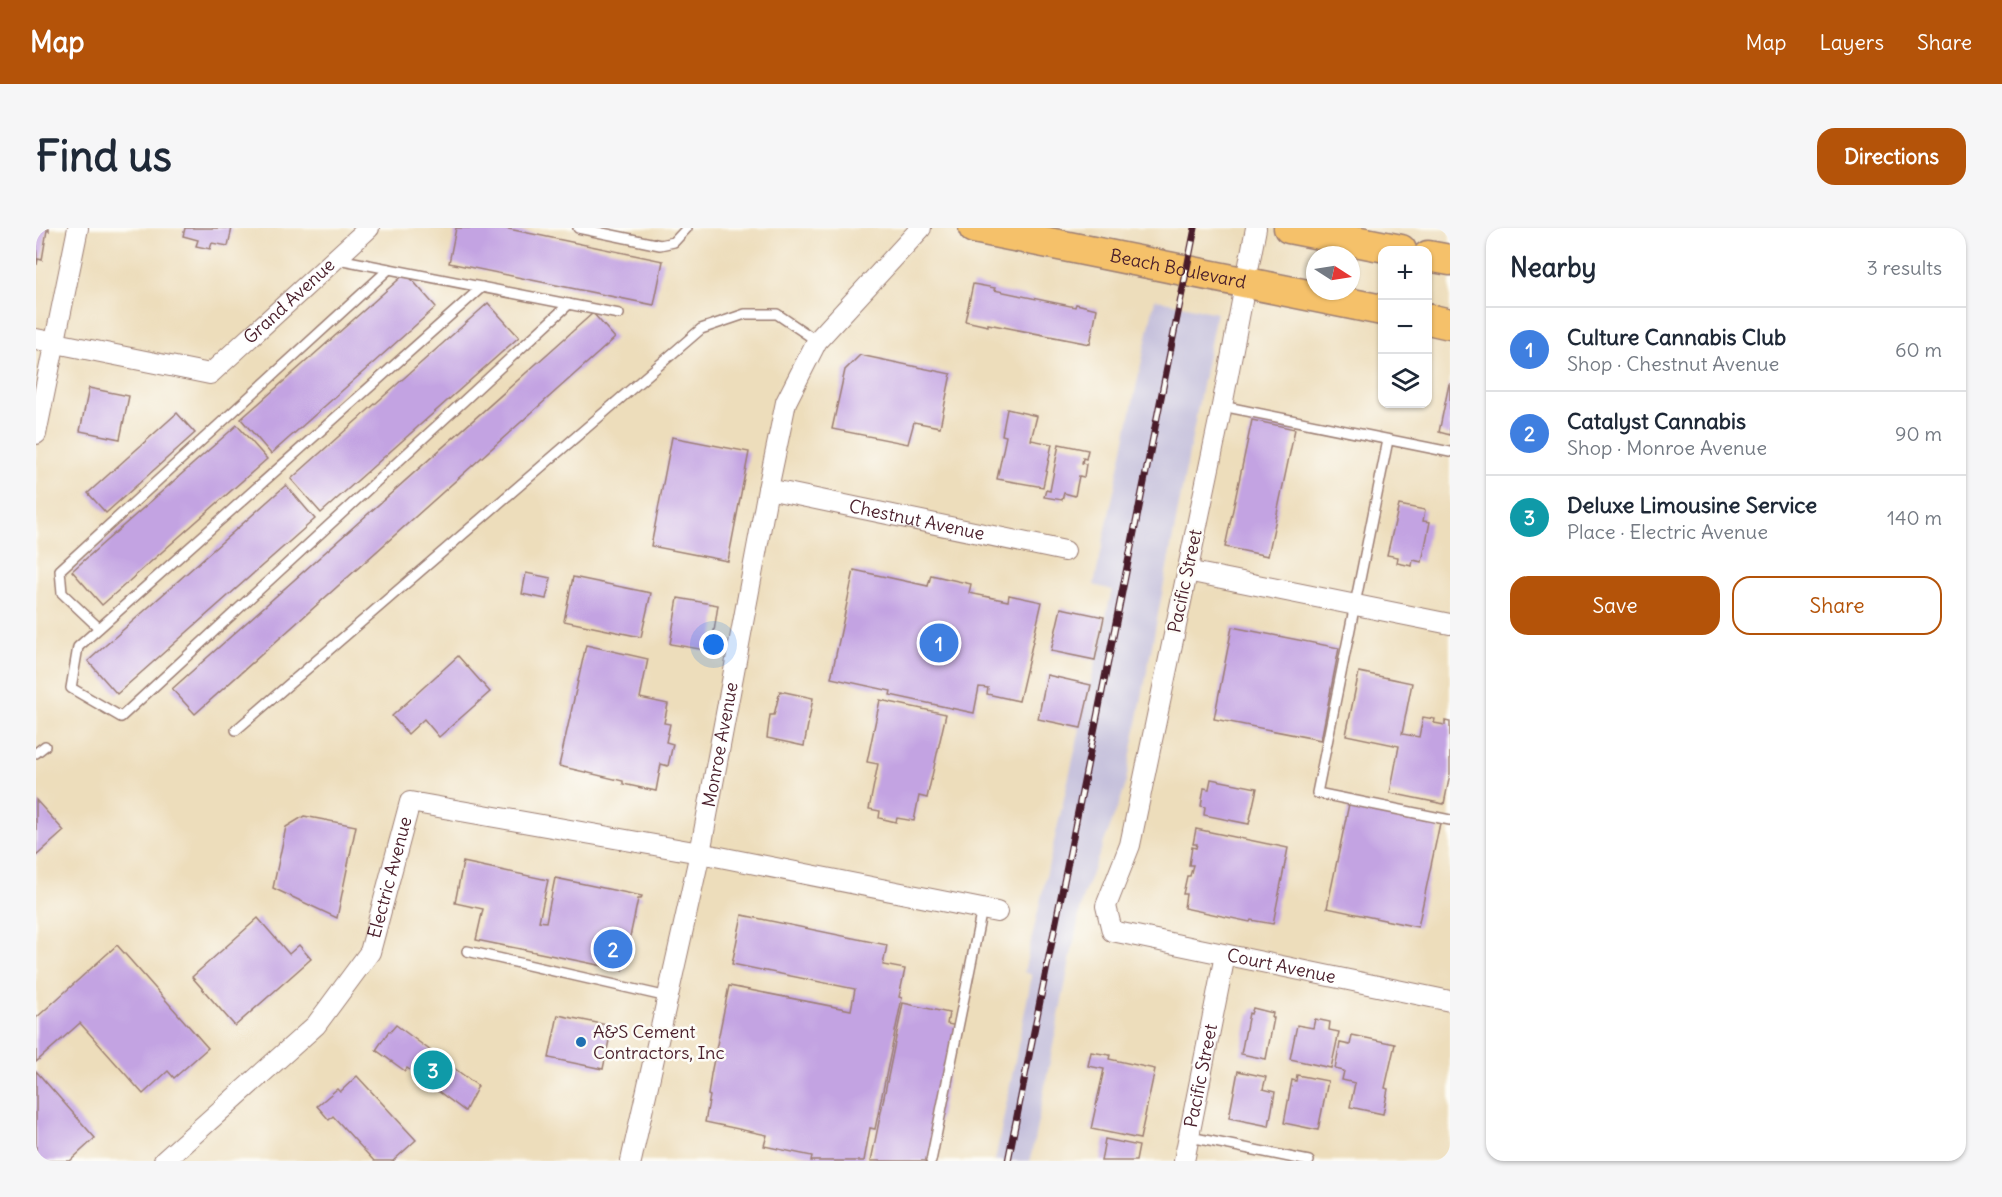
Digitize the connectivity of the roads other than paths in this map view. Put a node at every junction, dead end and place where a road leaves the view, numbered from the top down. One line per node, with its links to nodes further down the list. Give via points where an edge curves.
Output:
1 (78, 228): 21 (street)
2 (369, 228): 11 (street, Grand Avenue)
3 (578, 228): 4 (lane, via 660,245 674,242)
4 (687, 228)
5 (921, 228): 22 (street, Monroe Avenue)
6 (974, 228): 14 (main road, Beach Boulevard)
7 (1256, 228): 14 (street, Pacific Street)
8 (1289, 228): 9 (main road)
9 (1381, 246)
10 (1432, 257): 12 (main road)
11 (336, 258): 13 (lane); 21 (street, Grand Avenue, via 210,374)
12 (1450, 260)
13 (389, 269): 15 (lane); 32 (lane, via 60,570 62,593)
14 (1246, 282): 17 (main road, Beach Boulevard); 23 (street, Pacific Street)
15 (482, 287): 16 (lane); 32 (lane)
16 (569, 304): 18 (lane); 32 (lane, via 122,717 71,688 78,647)
17 (1378, 309)
18 (619, 314)
19 (1432, 320): 20 (main road)
20 (1450, 324)
21 (45, 340): 24 (street)
22 (816, 341): 27 (street, Monroe Avenue, via 786,402); 33 (lane, via 777,314 745,314 701,329)
23 (1222, 406): 25 (lane); 29 (street, Pacific Street)
24 (36, 434)
25 (1388, 440): 26 (lane); 30 (lane)
26 (1450, 452)
27 (768, 489): 28 (street, Chestnut Avenue); 37 (street, Monroe Avenue)
28 (1065, 551)
29 (1187, 571): 30 (street); 39 (street, Pacific Street, via 1130,845 1106,906)
30 (1355, 604): 31 (street); 36 (lane, via 1317,793)
31 (1450, 624)
32 (99, 628)
33 (236, 730)
34 (45, 746): 35 (lane)
35 (36, 753)
36 (1450, 820)
37 (700, 853): 38 (street); 42 (street, Monroe Avenue); 45 (street, Electric Avenue, via 410,802 370,952 316,1025)
38 (990, 911): 47 (lane)
39 (1112, 931): 41 (street, Court Avenue)
40 (467, 951): 42 (lane)
41 (1225, 954): 43 (street, Court Avenue); 44 (street, Pacific Street)
42 (668, 997): 46 (street, Monroe Avenue)
43 (1450, 1001)
44 (1190, 1137): 48 (street, Pacific Street); 49 (lane)
45 (164, 1161)
46 (632, 1161)
47 (931, 1161)
48 (1184, 1161)
49 (1309, 1161)

